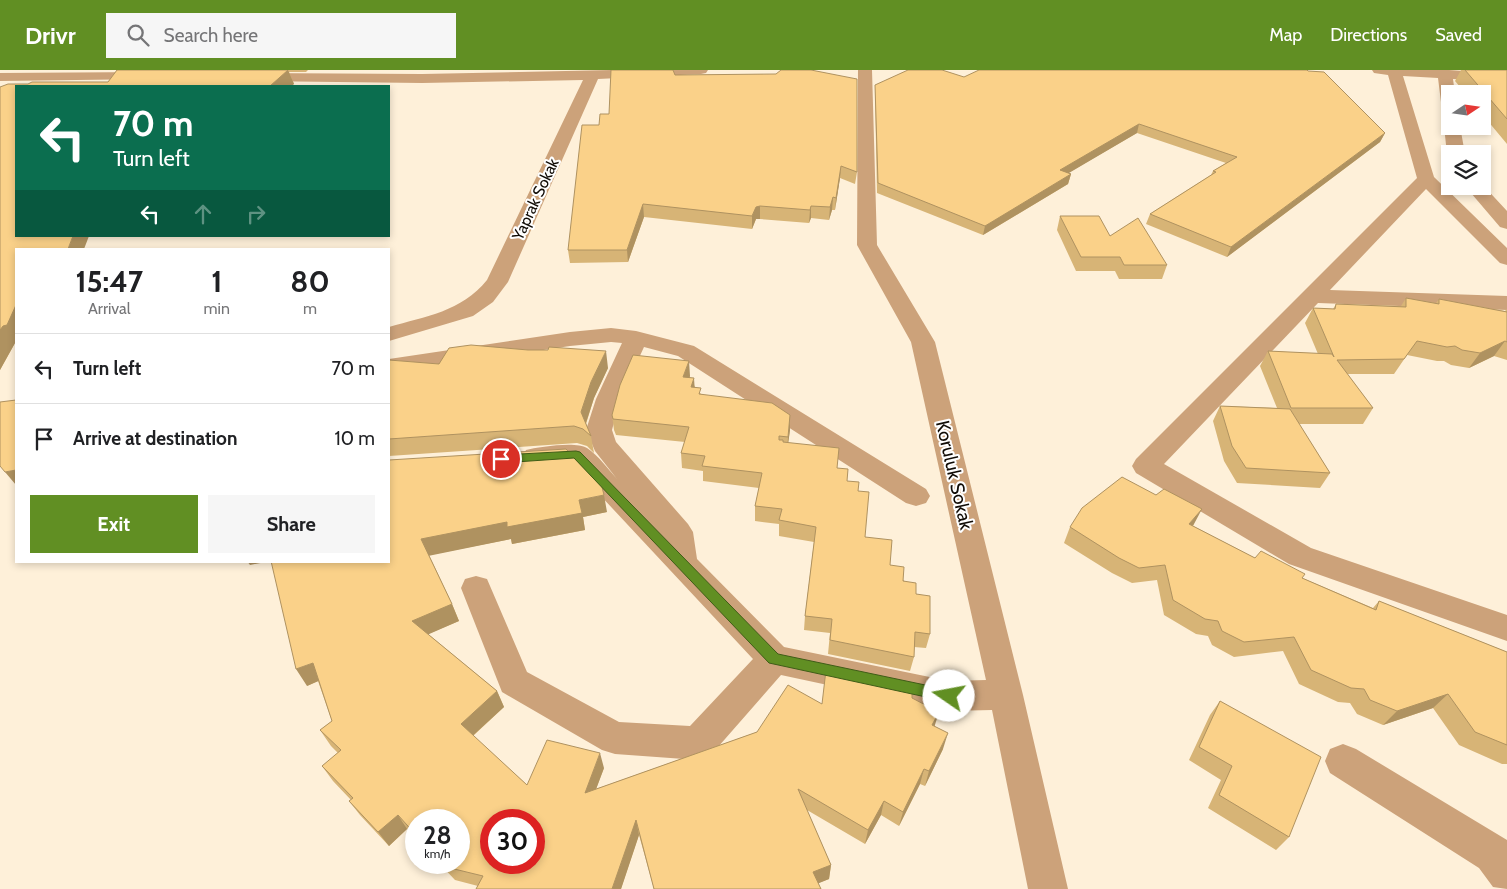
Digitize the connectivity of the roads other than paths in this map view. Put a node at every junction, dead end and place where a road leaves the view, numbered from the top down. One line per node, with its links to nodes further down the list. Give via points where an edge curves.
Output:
1 (59, 70): 8 (street)
2 (701, 70): 11 (street)
3 (865, 70): 31 (street, Koruluk Sokak, via 867,245 923,342)
4 (1389, 70): 7 (street); 16 (street)
5 (560, 73): 6 (street); 11 (street)
6 (318, 74): 10 (street)
7 (1445, 74): 13 (street); 15 (street)
8 (44, 76): 9 (street); 12 (street); 14 (street)
9 (158, 76)
10 (235, 76)
11 (592, 76): 22 (street, Yaprak Sokak, via 497,282 485,297 465,311)
12 (0, 77)
13 (1507, 78)
14 (26, 85)
15 (1447, 85)
16 (1426, 178): 19 (street); 20 (street)
17 (1482, 195): 18 (street)
18 (1507, 223)
19 (1507, 258)
20 (1311, 296): 21 (street); 29 (street, via 1146,466 1300,556)
21 (1507, 303)
22 (390, 334)
23 (636, 338): 24 (street, via 611,335 570,339); 26 (street, via 686,352); 27 (street, via 608,400 599,430 604,444 678,532)
24 (390, 366)
25 (507, 459): 27 (street, via 576,454)
26 (916, 496)
27 (683, 566): 30 (street)
28 (476, 588): 30 (street, via 514,682 615,738 698,743)
29 (1507, 628)
30 (774, 659): 31 (street, via 949,696)
31 (1006, 695): 34 (street, Koruluk Sokak)
32 (1343, 761): 33 (street)
33 (1502, 863)
34 (1048, 889)

